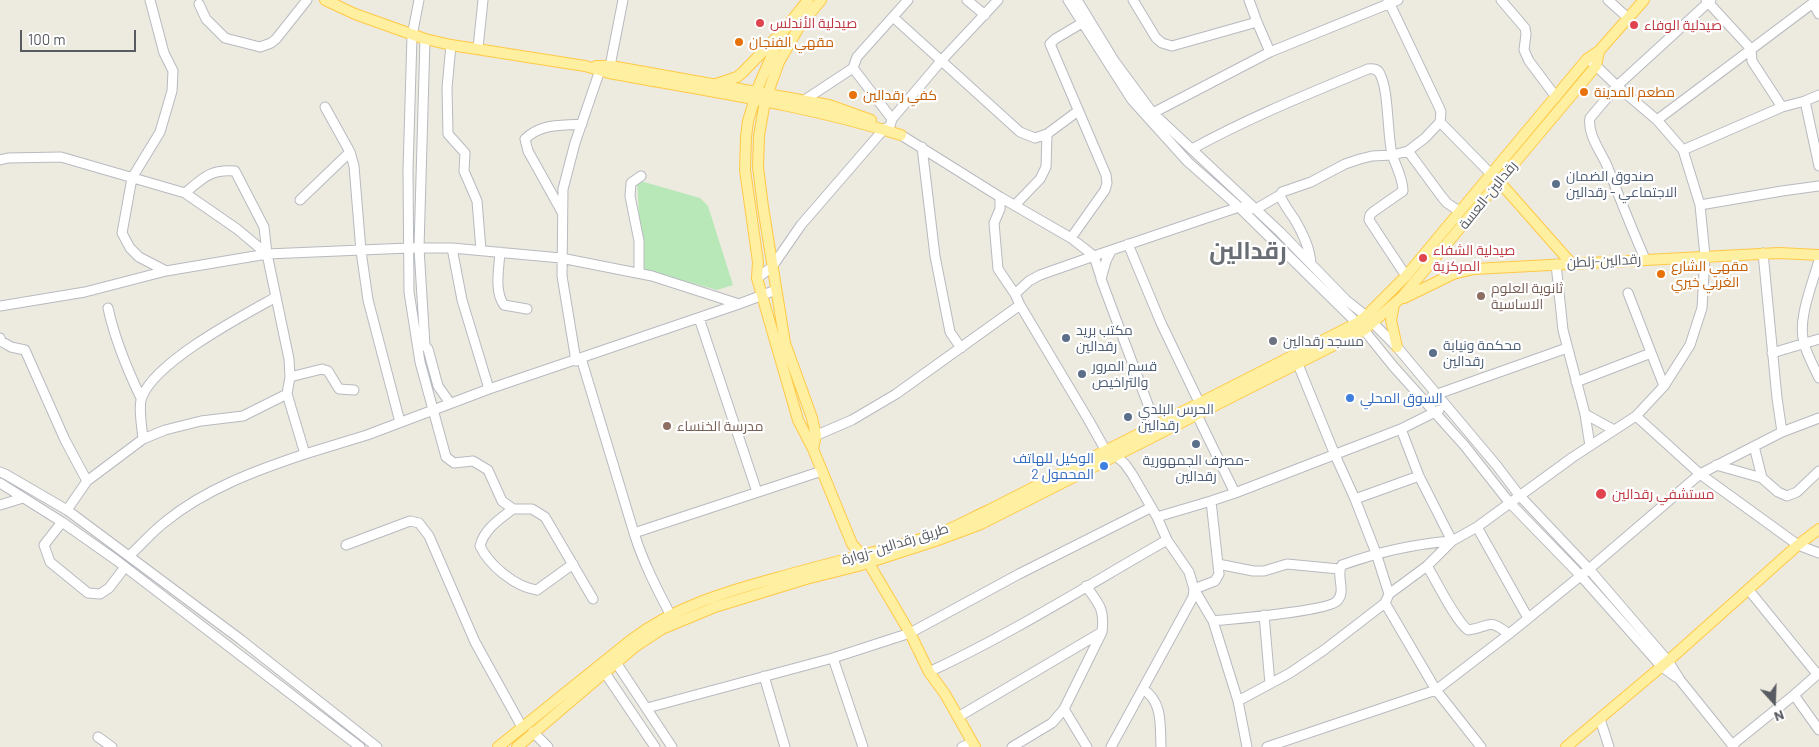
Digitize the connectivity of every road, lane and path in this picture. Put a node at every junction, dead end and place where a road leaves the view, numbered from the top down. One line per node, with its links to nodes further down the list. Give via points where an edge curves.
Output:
1 (150, 0): 69 (street, via 164,53 173,71 172,91 160,132)
2 (307, 0): 22 (street, via 276,39 260,47 225,38 206,19)
3 (325, 0): 30 (main road)
4 (419, 0): 30 (street)
5 (483, 0): 33 (street)
6 (623, 0): 39 (street)
7 (808, 0): 29 (main road)
8 (821, 0): 40 (main road, via 788,44)
9 (908, 0): 25 (street)
10 (968, 0): 24 (street)
11 (998, 0): 24 (street)
12 (1068, 0): 27 (street)
13 (1077, 0): 52 (street)
14 (1133, 0): 28 (street, via 1156,38 1172,46)
15 (1249, 0): 28 (street)
16 (1501, 0): 45 (street, via 1525,28 1524,50 1529,61)
17 (1608, 0): 26 (street)
18 (1644, 0): 26 (main road, رقدالين-العسة)
19 (1392, 1): 35 (street); 54 (street, via 1442,112)
20 (1708, 1): 34 (street); 42 (street)
21 (1815, 2): 23 (street); 34 (street)
22 (199, 4)
23 (1819, 14)
24 (985, 15): 36 (street)
25 (893, 17): 36 (street); 38 (street, via 858,57)
26 (1628, 18): 37 (main road, رقدالين-العسة)
27 (1082, 22): 51 (street, via 1050,44); 52 (street, via 1132,100)
28 (1257, 22): 35 (street)
29 (781, 34): 41 (main road, via 737,77); 44 (main road)
30 (412, 36): 31 (main road); 86 (street)
31 (425, 39): 32 (main road); 87 (street)
32 (451, 45): 33 (main road); 89 (street, via 447,88 448,134 465,153 464,171 477,201)
33 (478, 48): 39 (main road)
34 (1751, 49): 50 (street, via 1752,62); 53 (street)
35 (1270, 52): 52 (street)
36 (941, 61): 56 (street); 57 (street, via 1020,132 1035,138)
37 (1592, 62): 42 (street); 45 (main road, رقدالين-العسة); 70 (main road, رقدالين-العسة)
38 (853, 68): 47 (street); 56 (street)
39 (607, 70): 41 (main road); 44 (main road); 55 (street)
40 (773, 78): 44 (main road); 46 (main road, via 777,89)
41 (713, 84): 44 (main road)
42 (1616, 86): 53 (street); 99 (street, via 1589,123)
43 (1819, 95): 48 (street)
44 (761, 96): 46 (main road); 56 (main road); 104 (main road, via 758,167); 108 (main road, via 748,122 745,170 758,262)
45 (1556, 96): 67 (main road, رقدالين-العسة)
46 (787, 98): 47 (main road)
47 (803, 101): 56 (main road, via 829,105)
48 (1805, 101): 50 (street); 66 (street)
49 (325, 106): 63 (street)
50 (1782, 107): 62 (street)
51 (1078, 111): 57 (street); 84 (street, via 1107,183)
52 (1149, 114): 60 (street); 80 (street, via 1188,162)
53 (1657, 120): 62 (street)
54 (1440, 122): 61 (street); 67 (street)
55 (582, 124): 83 (street, via 562,190); 83 (street, via 546,127 534,131 526,139 528,150)
56 (889, 125): 58 (main road); 104 (street, via 801,225)
57 (1047, 134): 78 (street, via 1046,167 1040,179)
58 (901, 135): 59 (street)
59 (922, 147): 76 (street); 127 (street, via 935,256 950,332)
60 (1192, 149): 64 (street, via 1296,99 1374,68 1380,72 1384,82); 81 (street)
61 (1408, 150): 64 (street); 82 (street, via 1447,203)
62 (1683, 150): 79 (street)
63 (350, 152): 77 (street); 90 (street)
64 (1392, 155): 75 (street, via 1372,156 1345,164); 107 (street, via 1403,191 1373,212 1369,220)
65 (0, 160): 69 (street, via 61,157)
66 (1819, 166)
67 (1491, 174): 70 (main road); 71 (main road, رقدالين-العسة)
68 (641, 176): 106 (street, via 630,183 639,240)
69 (132, 178): 73 (street); 105 (street, via 122,233 139,257)
70 (1500, 181): 74 (main road, رقدالين-العسة); 101 (main road)
71 (1482, 185): 74 (main road); 82 (main road, رقدالين-العسة)
72 (1819, 186): 79 (street)
73 (185, 193): 93 (street, via 237,229); 93 (street, via 210,173 235,171 264,227)
74 (1490, 193): 116 (main road, رقدالين-العسة)
75 (1280, 195): 81 (street); 102 (street, via 1310,249)
76 (1000, 197): 78 (street); 113 (street, via 1000,209 994,223 998,269)
77 (300, 200)
78 (1015, 205): 84 (street)
79 (1700, 205): 97 (street)
80 (1239, 207): 81 (street); 85 (street); 122 (street)
81 (1256, 209): 102 (street)
82 (1460, 211): 107 (main road, رقدالين-العسة)
83 (562, 212): 98 (street)
84 (1072, 238): 96 (street)
85 (1128, 244): 91 (street); 143 (street)
86 (409, 248): 87 (street); 90 (street); 146 (street, via 409,292 417,348)
87 (419, 248): 88 (street); 144 (street, via 425,346 438,386)
88 (452, 248): 89 (street); 137 (street, via 462,300)
89 (481, 250): 92 (street)
90 (361, 251): 93 (street); 152 (street, via 368,300)
91 (1111, 251): 96 (street); 109 (street)
92 (500, 252): 98 (street); 120 (street, via 498,289 501,300 504,305)
93 (266, 254): 105 (street); 114 (street)
94 (1763, 254): 95 (main road, رقدالين-زلطن); 97 (main road, رقدالين-زلطن); 130 (street)
95 (1819, 255)
96 (1094, 256): 109 (street); 113 (street, via 1040,274)
97 (1705, 256): 99 (main road, رقدالين-زلطن); 136 (street, via 1702,308 1690,345)
98 (561, 258): 106 (street); 131 (street)
99 (1645, 259): 101 (main road, رقدالين-زلطن)
100 (1819, 260): 125 (street, via 1803,320)
101 (1571, 263): 103 (main road, رقدالين-زلطن)
102 (1311, 264): 122 (street)
103 (1556, 264): 116 (main road, رقدالين-زلطن, via 1464,270); 128 (street)
104 (772, 266): 108 (street); 110 (main road)
105 (166, 271): 118 (street, via 85,292)
106 (639, 273): 115 (street)
107 (1406, 276): 122 (main road, رقدالين-العسة)
108 (757, 278): 111 (main road)
109 (1101, 279): 153 (street)
110 (776, 290): 111 (street); 158 (main road, via 785,344 812,418)
111 (763, 293): 115 (street); 158 (main road, via 773,339 798,420)
112 (1628, 293): 129 (street)
113 (1015, 294): 117 (street)
114 (276, 297): 133 (street); 141 (street, via 180,356 151,380)
115 (739, 304): 121 (street)
116 (1395, 304): 122 (main road, رقدالين-العسة); 126 (main road, via 1391,326)
117 (1020, 305): 127 (street); 161 (street)
118 (0, 306)
119 (108, 308): 141 (street, via 126,366)
120 (527, 309)
121 (699, 318): 131 (street); 173 (street)
122 (1365, 323): 126 (street); 132 (main road, طريق رقدالين -زوارة); 142 (street, via 1393,366)
123 (0, 338): 171 (street, via 10,347 26,350 65,440)
124 (1819, 338): 125 (street)
125 (1804, 342): 130 (street); 134 (street)
126 (1397, 347): 140 (street)
127 (961, 348): 158 (street, via 882,403)
128 (1566, 348): 135 (street); 140 (street)
129 (1651, 353): 135 (street); 136 (street)
130 (1772, 353): 156 (street)
131 (578, 359): 137 (street); 188 (street)
132 (1296, 359): 143 (main road, طريق رقدالين -زوارة); 149 (main road, طريق رقدالين -زوارة); 163 (street)
133 (290, 377): 138 (street, via 328,370 339,389); 139 (street)
134 (1819, 378)
135 (1576, 382): 148 (street)
136 (1664, 386): 150 (street)
137 (489, 389): 144 (street)
138 (354, 390)
139 (287, 394): 157 (street, via 243,416 201,421); 162 (street)
140 (1435, 394): 142 (street); 145 (street)
141 (141, 398): 157 (street)
142 (1425, 401): 147 (street)
143 (1199, 402): 153 (main road, طريق رقدالين -زوارة)
144 (450, 403): 146 (street)
145 (1446, 406): 147 (street); 175 (street)
146 (434, 410): 152 (street); 182 (street, via 446,457 454,463 473,461 488,470 502,501)
147 (1434, 412): 154 (street); 179 (street)
148 (1585, 414): 155 (street); 159 (street)
149 (1197, 415): 161 (main road, طريق رقدالين -زوارة); 174 (street)
150 (1636, 416): 155 (street); 168 (street)
151 (1819, 418): 156 (street)
152 (400, 422): 162 (street)
153 (1156, 426): 161 (main road, طريق رقدالين -زوارة)
154 (1400, 429): 163 (street); 169 (street)
155 (1614, 430): 159 (street)
156 (1782, 432): 160 (street)
157 (143, 439): 171 (street)
158 (812, 441): 165 (main road)
159 (1590, 446): 175 (street)
160 (1754, 446): 164 (street); 170 (street)
161 (1110, 453): 181 (street, via 1125,464); 196 (main road, طريق رقدالين -زوارة, via 936,534)
162 (305, 454): 195 (street, via 250,472 203,496 165,521)
163 (1335, 455): 174 (street); 177 (street)
164 (1716, 465): 168 (street); 170 (street)
165 (822, 471): 173 (street); 196 (main road, via 852,544)
166 (1819, 471): 170 (street, via 1797,492 1787,496)
167 (0, 472): 183 (street)
168 (1700, 474): 192 (street); 202 (street)
169 (1419, 476): 177 (street); 190 (street)
170 (1762, 478)
171 (87, 481): 183 (street)
172 (0, 483): 176 (street)
173 (757, 492): 188 (street)
174 (1236, 493): 178 (street)
175 (1519, 495): 179 (street); 202 (street)
176 (23, 498): 180 (street); 185 (street)
177 (1355, 499): 193 (street)
178 (1211, 501): 184 (street); 198 (street)
179 (1509, 502): 186 (street); 203 (street)
180 (0, 505)
181 (1150, 508): 184 (street); 216 (street)
182 (513, 509): 197 (street, via 532,509 545,517); 197 (street, via 494,523 482,538 480,546 490,560 514,582 537,590)
183 (67, 510): 195 (street)
184 (1157, 517): 189 (street)
185 (62, 522): 200 (street); 200 (street, via 44,545 46,553 50,562 88,593 100,594 109,588)
186 (1477, 527): 190 (street); 213 (street)
187 (1819, 529): 192 (main road)
188 (634, 533): 211 (street)
189 (1167, 540): 204 (street); 205 (street, via 1189,572)
190 (1452, 541): 193 (street); 199 (street)
191 (346, 545): 234 (street, via 410,521 420,522 475,642)
192 (1798, 545): 194 (street); 206 (main road)
193 (1376, 553): 201 (street); 207 (street)
194 (1819, 553)
195 (129, 556): 209 (street)
196 (864, 559): 211 (main road, طريق رقدالين -زوارة, via 717,595); 216 (main road); 219 (main road, طريق رقدالين -زوارة, via 682,620)
197 (573, 564): 208 (street)
198 (1218, 564): 201 (street, via 1253,571 1292,564); 205 (street, via 1219,574 1215,581)
199 (1427, 566): 207 (street); 217 (street, via 1464,627 1468,630 1496,624)
200 (125, 567): 210 (street)
201 (1339, 569): 212 (street, via 1340,596 1330,606)
202 (1589, 569): 203 (street); 220 (street)
203 (1581, 576): 213 (street); 220 (street)
204 (1086, 586): 215 (street, via 1102,611); 222 (street)
205 (1194, 589): 214 (street); 226 (street, via 1193,597)
206 (1748, 589): 220 (main road); 223 (street)
207 (1387, 598): 225 (street, via 1324,650); 227 (street)
208 (593, 599)
209 (194, 604): 210 (street); 242 (street)
210 (186, 613): 241 (street)
211 (670, 614): 219 (main road, طريق رقدالين -زوارة, via 647,627)
212 (1264, 615): 214 (street); 225 (street)
213 (1528, 618): 217 (street)
214 (1212, 621): 229 (street)
215 (1102, 632): 231 (street); 232 (street)
216 (910, 633): 218 (street); 222 (main road)
217 (1510, 634): 227 (street)
218 (833, 658): 224 (street); 249 (street)
219 (615, 659): 221 (main road, طريق رقدالين -زوارة); 230 (street)
220 (1665, 664): 233 (main road); 239 (street)
221 (603, 669): 234 (main road, طريق رقدالين -زوارة); 236 (main road, طريق رقدالين -زوارة); 246 (street)
222 (929, 672): 232 (main road)
223 (1818, 674): 228 (street)
224 (764, 676): 230 (street); 248 (street)
225 (1270, 684): 229 (street)
226 (1144, 689): 253 (street); 254 (street, via 1156,701)
227 (1436, 690): 256 (street); 257 (street)
228 (1794, 695): 235 (street); 239 (street)
229 (1238, 700): 255 (street)
230 (648, 708): 247 (street)
231 (1064, 709): 251 (street, via 1052,723); 252 (street)
232 (958, 717): 238 (main road)
233 (1600, 719): 258 (main road); 259 (street)
234 (522, 727): 243 (main road, طريق رقدالين -زوارة)
235 (1819, 730)
236 (533, 732): 244 (main road, طريق رقدالين -زوارة); 245 (street)
237 (98, 737): 240 (street)
238 (974, 745): 250 (street)
239 (1733, 746)
240 (112, 747)
241 (360, 747)
242 (377, 747)
243 (498, 747)
244 (517, 747)
245 (548, 747)
246 (655, 747)
247 (672, 747)
248 (785, 747)
249 (863, 747)
250 (962, 747)
251 (1012, 747)
252 (1087, 747)
253 (1111, 747)
254 (1161, 747)
255 (1247, 747)
256 (1266, 747)
257 (1481, 747)
258 (1566, 747)
259 (1609, 747)

